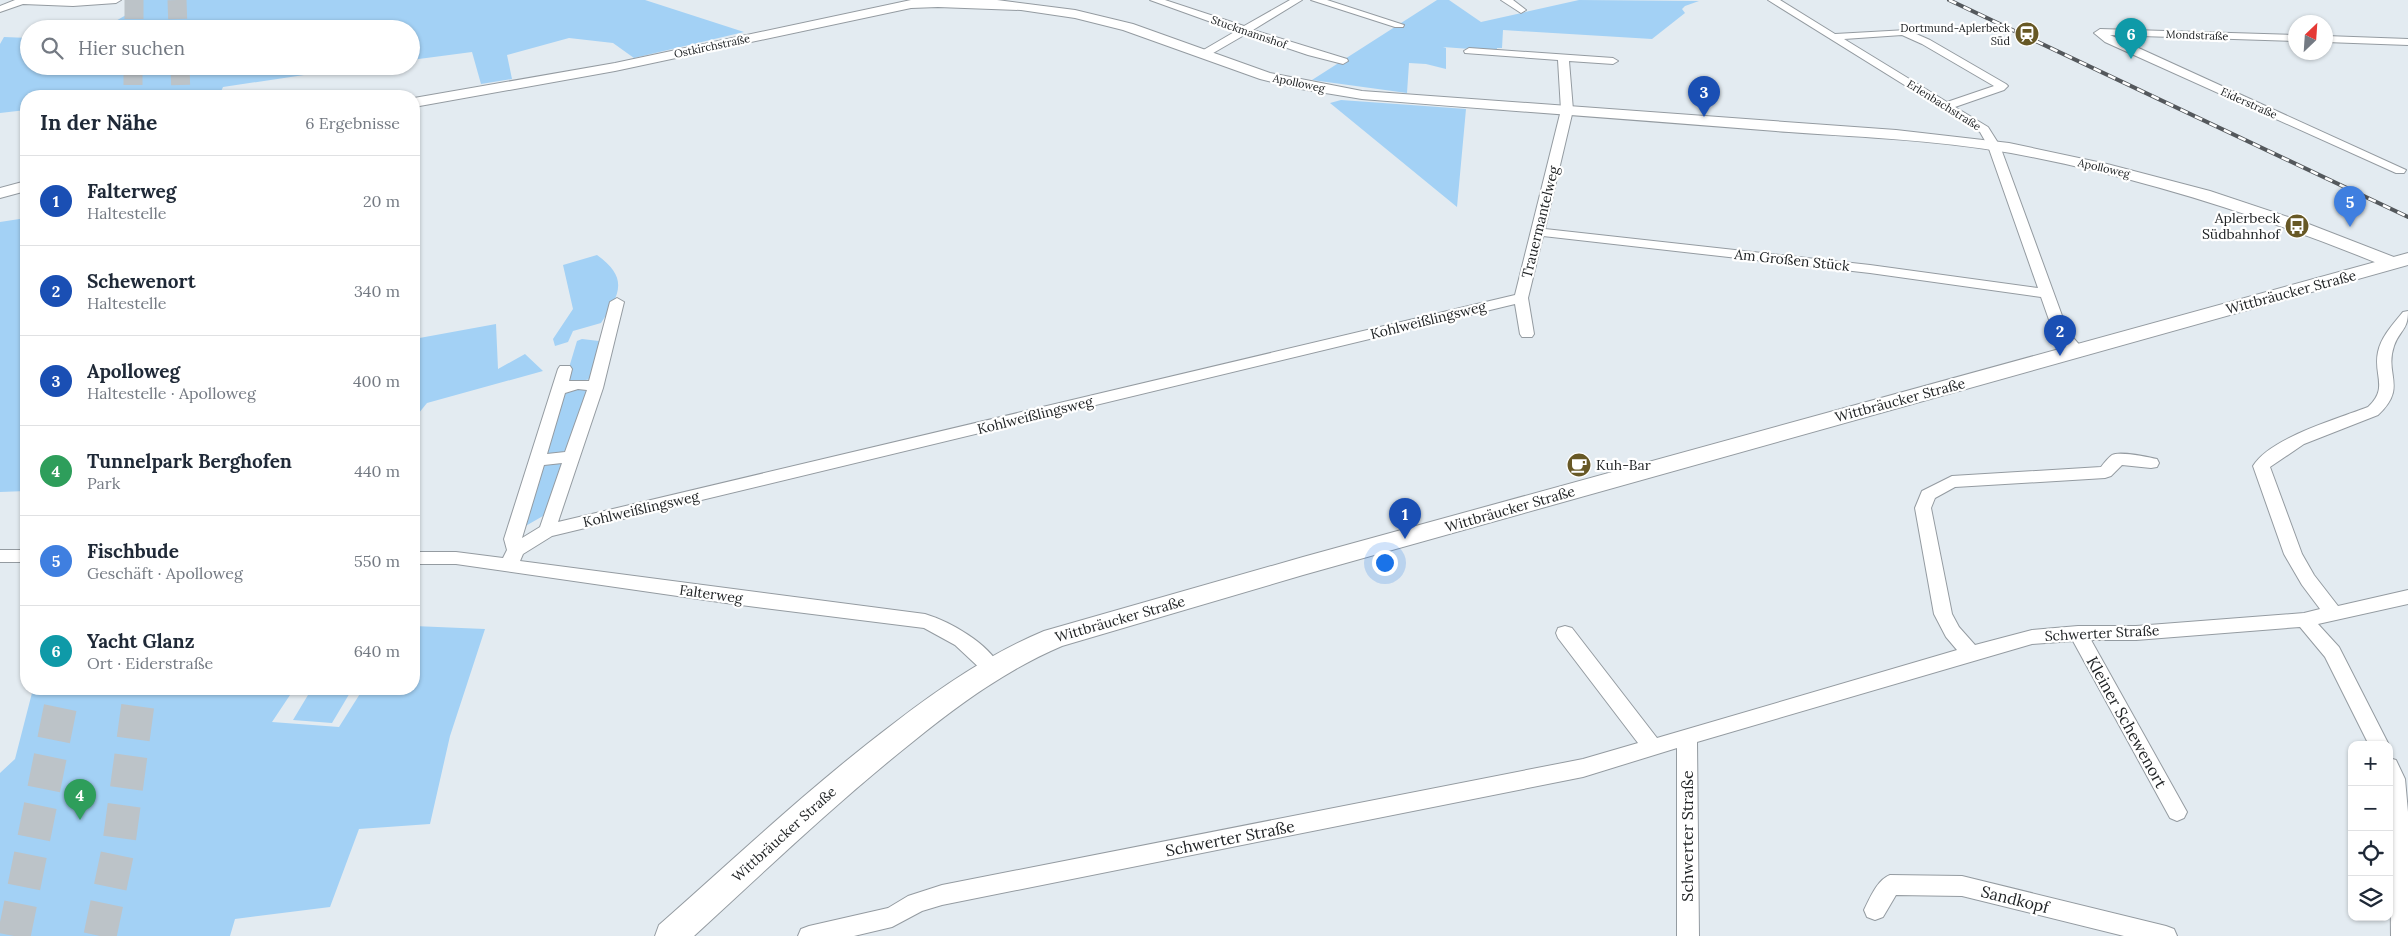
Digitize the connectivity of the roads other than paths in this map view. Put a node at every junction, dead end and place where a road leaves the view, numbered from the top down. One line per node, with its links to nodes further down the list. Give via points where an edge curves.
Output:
1 (24, 0): 2 (street, via 73,4); 10 (street)
2 (116, 0)
3 (956, 0): 9 (street, Ostkirchstraße); 24 (street, Ostkirchstraße, via 910,4 607,69)
4 (1155, 0): 13 (street, Stuckmannshof)
5 (1297, 0): 13 (street)
6 (1316, 0): 12 (street)
7 (1506, 0): 11 (street)
8 (1773, 0): 15 (street, Erlenbachstraße)
9 (1008, 1): 20 (street, Apolloweg, via 1128,27)
10 (0, 9)
11 (1522, 10)
12 (1399, 25)
13 (1244, 30): 20 (street); 22 (street, Stuckmannshof)
14 (2099, 32): 16 (street, Mondstraße); 28 (street, Eiderstraße, via 2117,44)
15 (1833, 37): 25 (street, Erlenbachstraße); 25 (street, via 1903,32 2002,86)
16 (2288, 38)
17 (2333, 39): 18 (street)
18 (2408, 42)
19 (1469, 51): 21 (street)
20 (1204, 54): 26 (street, Apolloweg, via 1266,76 1319,88)
21 (1563, 58): 23 (street); 26 (street, Trauermantelweg)
22 (1343, 60)
23 (1613, 61)
24 (420, 102)
25 (1948, 106): 27 (street, Erlenbachstraße, via 1984,130)
26 (1566, 110): 27 (street, Apolloweg); 31 (street, Trauermantelweg)
27 (1994, 146): 32 (street, Apolloweg, via 2169,185); 33 (street, Erlenbachstraße)
28 (2400, 170)
29 (20, 188): 30 (street)
30 (0, 193)
31 (1538, 232): 33 (street, Am Großen Stück, via 1870,269); 34 (street, Trauermantelweg)
32 (2400, 261): 38 (main road, Wittbräucker Straße)
33 (2045, 293): 38 (street, Erlenbachstraße, via 2061,334)
34 (1522, 298): 37 (street, Trauermantelweg); 45 (street, Kohlweißlingsweg)
35 (617, 302): 40 (street)
36 (2408, 315): 51 (street, via 2387,345 2384,403 2373,411 2293,443 2261,466 2293,554)
37 (1527, 334)
38 (2078, 351): 56 (main road, Wittbräucker Straße, via 1122,617 1022,650)
39 (565, 369): 41 (street)
40 (595, 388): 41 (street, via 585,384); 42 (street)
41 (560, 389): 43 (street)
42 (572, 457): 43 (street); 45 (street)
43 (538, 460): 48 (street, via 513,539)
44 (2151, 463): 55 (street, via 2118,459 2105,472 1952,482 1928,494 1923,508 1943,614 1952,632)
45 (547, 531): 48 (street, Kohlweißlingsweg)
46 (0, 556): 47 (street)
47 (20, 556)
48 (513, 557): 49 (street, Falterweg); 56 (street, Falterweg, via 733,597 925,621 952,633)
49 (420, 558)
50 (2408, 597): 51 (street, Schwerter Straße)
51 (2333, 613): 52 (street, Schwerter Straße)
52 (2304, 620): 53 (street, Schwerter Straße, via 2136,633); 58 (street, via 2332,652)
53 (2078, 632): 55 (street, Schwerter Straße, via 2032,637); 61 (street, Kleiner Schewenort)
54 (1566, 634): 59 (street)
55 (1971, 653): 57 (street, Schwerter Straße)
56 (992, 668): 63 (main road, Wittbräucker Straße, via 902,733 839,784)
57 (1686, 737): 59 (street, Schwerter Straße); 65 (street, Schwerter Straße)
58 (2377, 741)
59 (1653, 748): 64 (street, Schwerter Straße, via 1583,768 942,895 916,903 892,917)
60 (2397, 776): 67 (street)
61 (2177, 812)
62 (1875, 910): 66 (street, Sandkopf, via 1890,885 1962,886)
63 (671, 936)
64 (809, 936)
65 (1688, 936)
66 (2166, 936)
67 (2402, 936)

